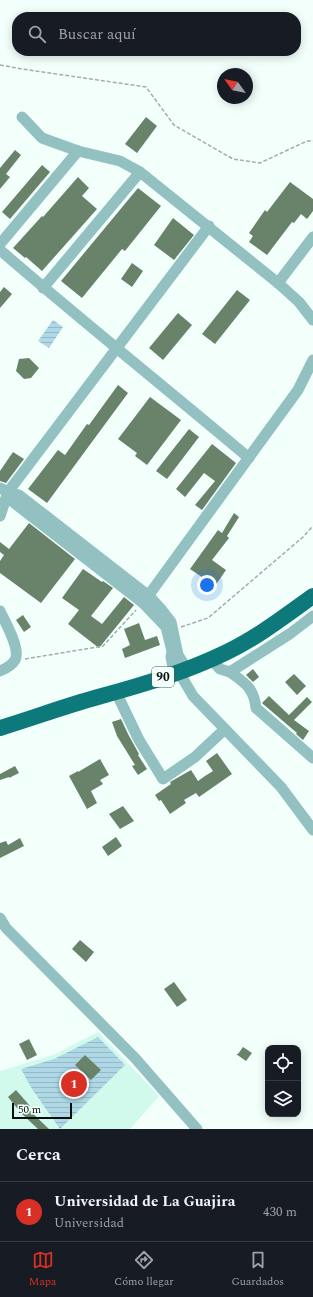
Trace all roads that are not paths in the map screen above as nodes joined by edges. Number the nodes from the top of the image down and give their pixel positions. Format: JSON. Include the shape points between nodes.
{"nodes":[{"id":1,"x":22,"y":117,"type":"dead end"},
{"id":2,"x":78,"y":151,"type":"junction"},
{"id":3,"x":140,"y":172,"type":"junction"},
{"id":4,"x":209,"y":226,"type":"junction"},
{"id":5,"x":313,"y":236,"type":"edge"},
{"id":6,"x":0,"y":244,"type":"edge"},
{"id":7,"x":0,"y":250,"type":"edge"},
{"id":8,"x":278,"y":283,"type":"junction"},
{"id":9,"x":43,"y":288,"type":"junction"},
{"id":10,"x":313,"y":320,"type":"edge"},
{"id":11,"x":116,"y":348,"type":"junction"},
{"id":12,"x":313,"y":360,"type":"edge"},
{"id":13,"x":249,"y":458,"type":"junction"},
{"id":14,"x":4,"y":490,"type":"edge"},
{"id":15,"x":0,"y":516,"type":"edge"},
{"id":16,"x":313,"y":596,"type":"edge"},
{"id":17,"x":146,"y":599,"type":"junction"},
{"id":18,"x":0,"y":611,"type":"edge"},
{"id":19,"x":313,"y":616,"type":"edge"},
{"id":20,"x":174,"y":656,"type":"junction"},
{"id":21,"x":212,"y":659,"type":"junction"},
{"id":22,"x":0,"y":671,"type":"edge"},
{"id":23,"x":180,"y":671,"type":"junction"},
{"id":24,"x":230,"y":672,"type":"junction"},
{"id":25,"x":116,"y":692,"type":"junction"},
{"id":26,"x":0,"y":728,"type":"edge"},
{"id":27,"x":225,"y":729,"type":"junction"},
{"id":28,"x":312,"y":755,"type":"edge"},
{"id":29,"x":313,"y":830,"type":"edge"},
{"id":30,"x":0,"y":918,"type":"edge"},
{"id":31,"x":197,"y":1129,"type":"edge"}],
"edges":[{"from":1,"to":2,"type":"street","via":[[42,138]]},
{"from":2,"to":3,"type":"street","via":[[120,161]]},
{"from":2,"to":6,"type":"street"},
{"from":3,"to":4,"type":"street"},
{"from":3,"to":9,"type":"street"},
{"from":4,"to":8,"type":"street"},
{"from":4,"to":11,"type":"street"},
{"from":5,"to":8,"type":"street"},
{"from":7,"to":9,"type":"street"},
{"from":8,"to":10,"type":"street","via":[[299,302]]},
{"from":9,"to":11,"type":"street"},
{"from":11,"to":13,"type":"street"},
{"from":11,"to":14,"type":"street"},
{"from":12,"to":13,"type":"street","via":[[298,390]]},
{"from":13,"to":17,"type":"street"},
{"from":14,"to":15,"type":"street"},
{"from":14,"to":17,"type":"street","via":[[19,495]]},
{"from":16,"to":21,"type":"highway","number":"90","via":[[271,627]]},
{"from":17,"to":20,"type":"street","via":[[166,627]]},
{"from":17,"to":20,"type":"street","via":[[160,608],[170,622]]},
{"from":18,"to":22,"type":"street","via":[[17,650],[15,660],[8,668]]},
{"from":19,"to":24,"type":"street"},
{"from":20,"to":23,"type":"street"},
{"from":21,"to":23,"type":"highway","number":"90"},
{"from":21,"to":24,"type":"street","via":[[220,669]]},
{"from":23,"to":25,"type":"highway","number":"90"},
{"from":23,"to":27,"type":"street","via":[[193,696]]},
{"from":24,"to":28,"type":"street","via":[[245,683],[255,697],[256,708]]},
{"from":25,"to":26,"type":"highway","number":"90"},
{"from":25,"to":27,"type":"street","via":[[139,740],[163,779],[195,757]]},
{"from":27,"to":29,"type":"street","via":[[281,787]]},
{"from":30,"to":31,"type":"street","via":[[6,928],[135,1058]]}]}
